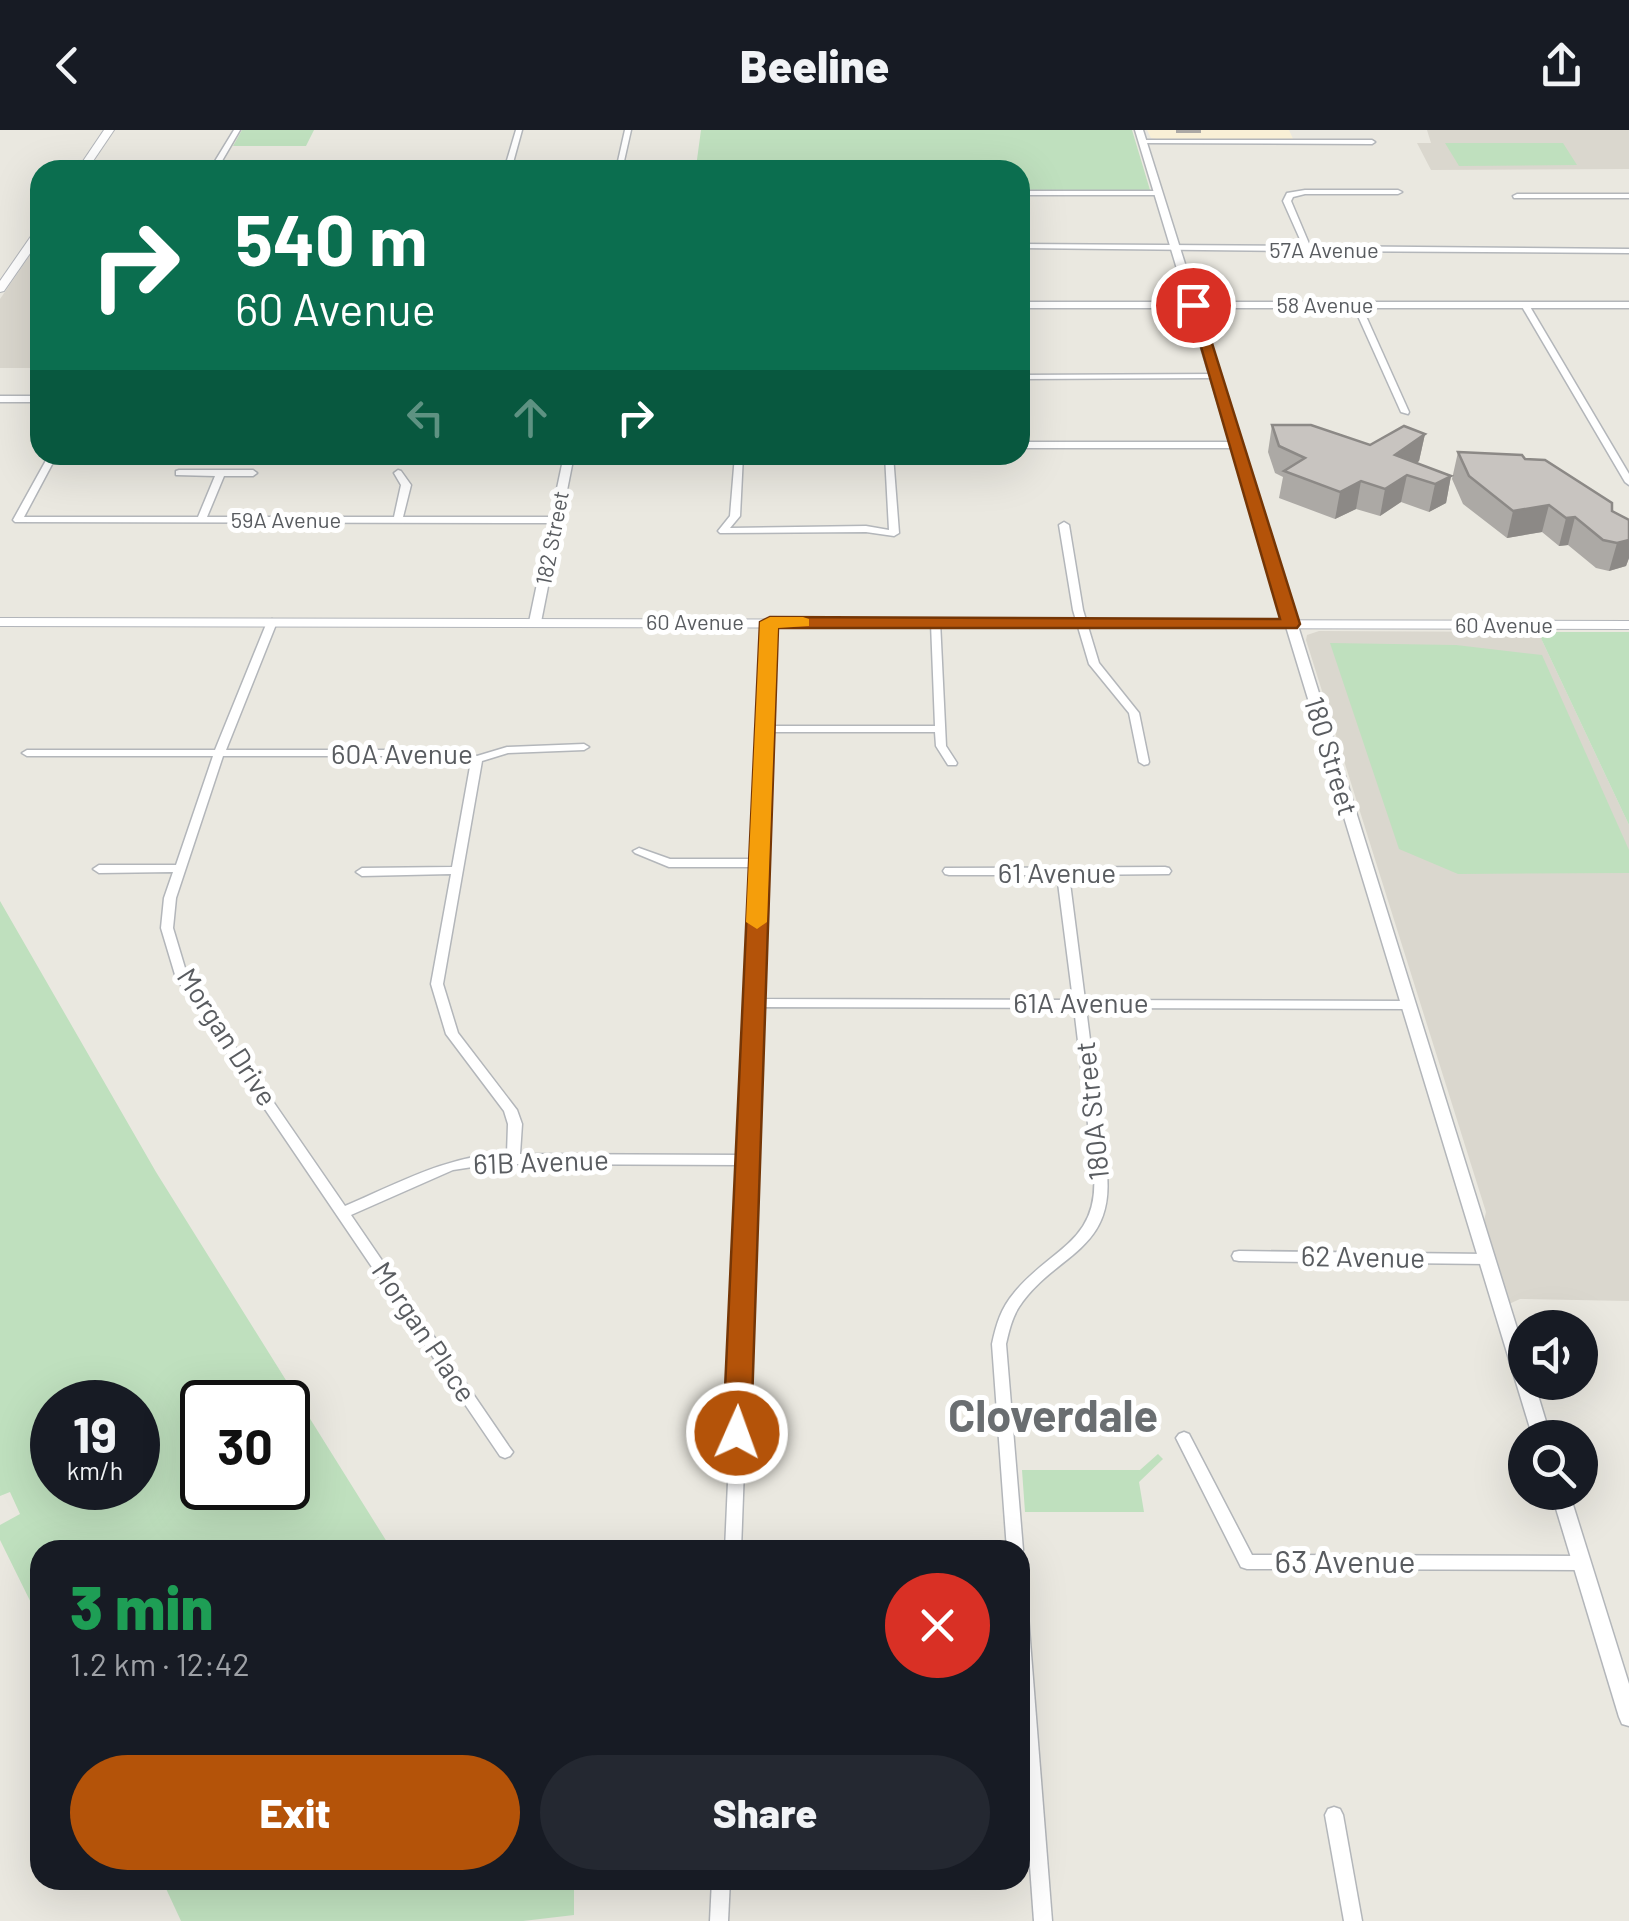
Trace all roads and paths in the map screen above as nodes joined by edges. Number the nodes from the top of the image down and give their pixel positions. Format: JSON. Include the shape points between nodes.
{"nodes":[{"id":1,"x":109,"y":130,"type":"edge"},
{"id":2,"x":237,"y":130,"type":"edge"},
{"id":3,"x":519,"y":130,"type":"edge"},
{"id":4,"x":628,"y":130,"type":"edge"},
{"id":5,"x":1139,"y":130,"type":"edge"},
{"id":6,"x":1143,"y":142,"type":"junction"},
{"id":7,"x":1372,"y":142,"type":"dead end"},
{"id":8,"x":88,"y":160,"type":"edge"},
{"id":9,"x":219,"y":160,"type":"edge"},
{"id":10,"x":511,"y":160,"type":"edge"},
{"id":11,"x":620,"y":160,"type":"edge"},
{"id":12,"x":1030,"y":192,"type":"edge"},
{"id":13,"x":1398,"y":192,"type":"dead end"},
{"id":14,"x":1158,"y":193,"type":"junction"},
{"id":15,"x":1518,"y":196,"type":"dead end"},
{"id":16,"x":1629,"y":196,"type":"edge"},
{"id":17,"x":30,"y":246,"type":"edge"},
{"id":18,"x":1030,"y":246,"type":"edge"},
{"id":19,"x":1176,"y":248,"type":"junction"},
{"id":20,"x":1308,"y":250,"type":"junction"},
{"id":21,"x":1629,"y":251,"type":"edge"},
{"id":22,"x":0,"y":289,"type":"edge"},
{"id":23,"x":1030,"y":305,"type":"edge"},
{"id":24,"x":1193,"y":305,"type":"junction"},
{"id":25,"x":1357,"y":305,"type":"junction"},
{"id":26,"x":1525,"y":305,"type":"junction"},
{"id":27,"x":1629,"y":305,"type":"edge"},
{"id":28,"x":1030,"y":376,"type":"edge"},
{"id":29,"x":1214,"y":376,"type":"junction"},
{"id":30,"x":0,"y":399,"type":"edge"},
{"id":31,"x":30,"y":399,"type":"edge"},
{"id":32,"x":1405,"y":412,"type":"dead end"},
{"id":33,"x":1030,"y":445,"type":"edge"},
{"id":34,"x":1236,"y":445,"type":"junction"},
{"id":35,"x":47,"y":465,"type":"edge"},
{"id":36,"x":567,"y":465,"type":"edge"},
{"id":37,"x":738,"y":465,"type":"edge"},
{"id":38,"x":891,"y":465,"type":"edge"},
{"id":39,"x":179,"y":473,"type":"dead end"},
{"id":40,"x":222,"y":474,"type":"junction"},
{"id":41,"x":254,"y":474,"type":"dead end"},
{"id":42,"x":398,"y":474,"type":"dead end"},
{"id":43,"x":1629,"y":482,"type":"edge"},
{"id":44,"x":201,"y":520,"type":"junction"},
{"id":45,"x":398,"y":520,"type":"junction"},
{"id":46,"x":554,"y":520,"type":"junction"},
{"id":47,"x":1064,"y":526,"type":"dead end"},
{"id":48,"x":0,"y":622,"type":"edge"},
{"id":49,"x":272,"y":622,"type":"junction"},
{"id":50,"x":535,"y":622,"type":"junction"},
{"id":51,"x":770,"y":622,"type":"junction"},
{"id":52,"x":936,"y":622,"type":"junction"},
{"id":53,"x":1084,"y":623,"type":"junction"},
{"id":54,"x":1290,"y":624,"type":"junction"},
{"id":55,"x":1629,"y":625,"type":"edge"},
{"id":56,"x":765,"y":729,"type":"junction"},
{"id":57,"x":940,"y":730,"type":"junction"},
{"id":58,"x":584,"y":746,"type":"dead end"},
{"id":59,"x":27,"y":753,"type":"dead end"},
{"id":60,"x":219,"y":753,"type":"junction"},
{"id":61,"x":477,"y":759,"type":"junction"},
{"id":62,"x":1144,"y":762,"type":"dead end"},
{"id":63,"x":952,"y":764,"type":"dead end"},
{"id":64,"x":640,"y":851,"type":"dead end"},
{"id":65,"x":758,"y":863,"type":"junction"},
{"id":66,"x":178,"y":868,"type":"junction"},
{"id":67,"x":99,"y":869,"type":"dead end"},
{"id":68,"x":456,"y":870,"type":"junction"},
{"id":69,"x":949,"y":871,"type":"dead end"},
{"id":70,"x":362,"y":872,"type":"dead end"},
{"id":71,"x":1165,"y":872,"type":"dead end"},
{"id":72,"x":1063,"y":873,"type":"junction"},
{"id":73,"x":754,"y":1003,"type":"junction"},
{"id":74,"x":1080,"y":1003,"type":"junction"},
{"id":75,"x":1408,"y":1005,"type":"junction"},
{"id":76,"x":513,"y":1159,"type":"junction"},
{"id":77,"x":747,"y":1160,"type":"junction"},
{"id":78,"x":344,"y":1212,"type":"junction"},
{"id":79,"x":1239,"y":1256,"type":"dead end"},
{"id":80,"x":1487,"y":1259,"type":"junction"},
{"id":81,"x":1508,"y":1327,"type":"edge"},
{"id":82,"x":1184,"y":1438,"type":"dead end"},
{"id":83,"x":504,"y":1452,"type":"dead end"},
{"id":84,"x":1566,"y":1510,"type":"edge"},
{"id":85,"x":733,"y":1540,"type":"edge"},
{"id":86,"x":1014,"y":1540,"type":"edge"},
{"id":87,"x":1582,"y":1563,"type":"junction"},
{"id":88,"x":1629,"y":1718,"type":"edge"},
{"id":89,"x":1030,"y":1748,"type":"edge"},
{"id":90,"x":1334,"y":1816,"type":"dead end"},
{"id":91,"x":721,"y":1890,"type":"edge"},
{"id":92,"x":719,"y":1921,"type":"edge"},
{"id":93,"x":1043,"y":1921,"type":"edge"},
{"id":94,"x":1353,"y":1921,"type":"edge"}],
"edges":[{"from":1,"to":8,"type":"main road"},
{"from":2,"to":9,"type":"street"},
{"from":3,"to":10,"type":"street"},
{"from":4,"to":11,"type":"street"},
{"from":5,"to":6,"type":"street","name":"180 Street"},
{"from":6,"to":7,"type":"street"},
{"from":6,"to":14,"type":"street","name":"180 Street"},
{"from":12,"to":14,"type":"street"},
{"from":13,"to":20,"type":"street","via":[[1290,195]]},
{"from":14,"to":19,"type":"street","name":"180 Street"},
{"from":15,"to":16,"type":"street"},
{"from":17,"to":22,"type":"main road"},
{"from":18,"to":19,"type":"street","name":"57A Avenue"},
{"from":19,"to":20,"type":"street","name":"57A Avenue"},
{"from":19,"to":24,"type":"street","name":"180 Street"},
{"from":20,"to":21,"type":"street","name":"57A Avenue"},
{"from":23,"to":24,"type":"street","name":"58 Avenue"},
{"from":24,"to":25,"type":"street","name":"58 Avenue"},
{"from":24,"to":29,"type":"street","name":"180 Street"},
{"from":25,"to":26,"type":"street","name":"58 Avenue"},
{"from":25,"to":32,"type":"street"},
{"from":26,"to":27,"type":"street","name":"58 Avenue"},
{"from":26,"to":43,"type":"street"},
{"from":28,"to":29,"type":"street"},
{"from":29,"to":34,"type":"street","name":"180 Street"},
{"from":30,"to":31,"type":"street"},
{"from":33,"to":34,"type":"street"},
{"from":34,"to":54,"type":"street","name":"180 Street"},
{"from":35,"to":44,"type":"street","name":"59A Avenue","via":[[18,520]]},
{"from":36,"to":46,"type":"street","name":"182 Street"},
{"from":37,"to":38,"type":"street","via":[[735,516],[723,531],[894,533]]},
{"from":39,"to":40,"type":"street"},
{"from":40,"to":41,"type":"street"},
{"from":40,"to":44,"type":"street"},
{"from":42,"to":45,"type":"street","via":[[406,485]]},
{"from":44,"to":45,"type":"street","name":"59A Avenue"},
{"from":45,"to":46,"type":"street","name":"59A Avenue"},
{"from":46,"to":50,"type":"street","name":"182 Street"},
{"from":47,"to":53,"type":"street"},
{"from":48,"to":49,"type":"main road","name":"60 Avenue"},
{"from":49,"to":50,"type":"main road","name":"60 Avenue"},
{"from":49,"to":60,"type":"street","name":"Morgan Drive"},
{"from":50,"to":51,"type":"main road","name":"60 Avenue"},
{"from":51,"to":52,"type":"main road","name":"60 Avenue"},
{"from":51,"to":56,"type":"street"},
{"from":52,"to":53,"type":"main road","name":"60 Avenue"},
{"from":52,"to":57,"type":"street"},
{"from":53,"to":54,"type":"main road","name":"60 Avenue"},
{"from":53,"to":62,"type":"street","via":[[1094,664],[1134,713]]},
{"from":54,"to":55,"type":"main road","name":"60 Avenue"},
{"from":54,"to":75,"type":"street","name":"180 Street"},
{"from":56,"to":57,"type":"street"},
{"from":56,"to":65,"type":"street"},
{"from":57,"to":63,"type":"street"},
{"from":58,"to":61,"type":"street","name":"60A Avenue","via":[[508,750]]},
{"from":59,"to":60,"type":"street","name":"60A Avenue"},
{"from":60,"to":61,"type":"street","name":"60A Avenue","via":[[444,753]]},
{"from":60,"to":66,"type":"street","name":"Morgan Drive"},
{"from":61,"to":68,"type":"street"},
{"from":64,"to":65,"type":"street","via":[[669,863]]},
{"from":65,"to":73,"type":"street"},
{"from":66,"to":67,"type":"street"},
{"from":66,"to":78,"type":"street","name":"Morgan Drive","via":[[167,928],[182,978]]},
{"from":68,"to":70,"type":"street"},
{"from":68,"to":76,"type":"street","via":[[438,964],[440,1002],[460,1048],[510,1110]]},
{"from":69,"to":72,"type":"street","name":"61 Avenue"},
{"from":71,"to":72,"type":"street","name":"61 Avenue"},
{"from":72,"to":74,"type":"street","name":"180A Street"},
{"from":73,"to":74,"type":"street","name":"61A Avenue"},
{"from":73,"to":77,"type":"street"},
{"from":74,"to":75,"type":"street","name":"61A Avenue"},
{"from":74,"to":86,"type":"street","name":"180A Street","via":[[1101,1206],[1085,1234],[1012,1302],[1001,1324]]},
{"from":75,"to":80,"type":"street","name":"180 Street"},
{"from":76,"to":77,"type":"street","name":"61B Avenue"},
{"from":76,"to":78,"type":"street","name":"61B Avenue","via":[[451,1166]]},
{"from":77,"to":85,"type":"street"},
{"from":78,"to":83,"type":"street","name":"Morgan Place"},
{"from":79,"to":80,"type":"street","name":"62 Avenue"},
{"from":80,"to":81,"type":"street","name":"180 Street"},
{"from":82,"to":87,"type":"street","name":"63 Avenue","via":[[1247,1562]]},
{"from":84,"to":87,"type":"street"},
{"from":87,"to":88,"type":"street"},
{"from":89,"to":93,"type":"street"},
{"from":90,"to":94,"type":"street"},
{"from":91,"to":92,"type":"street"}]}
